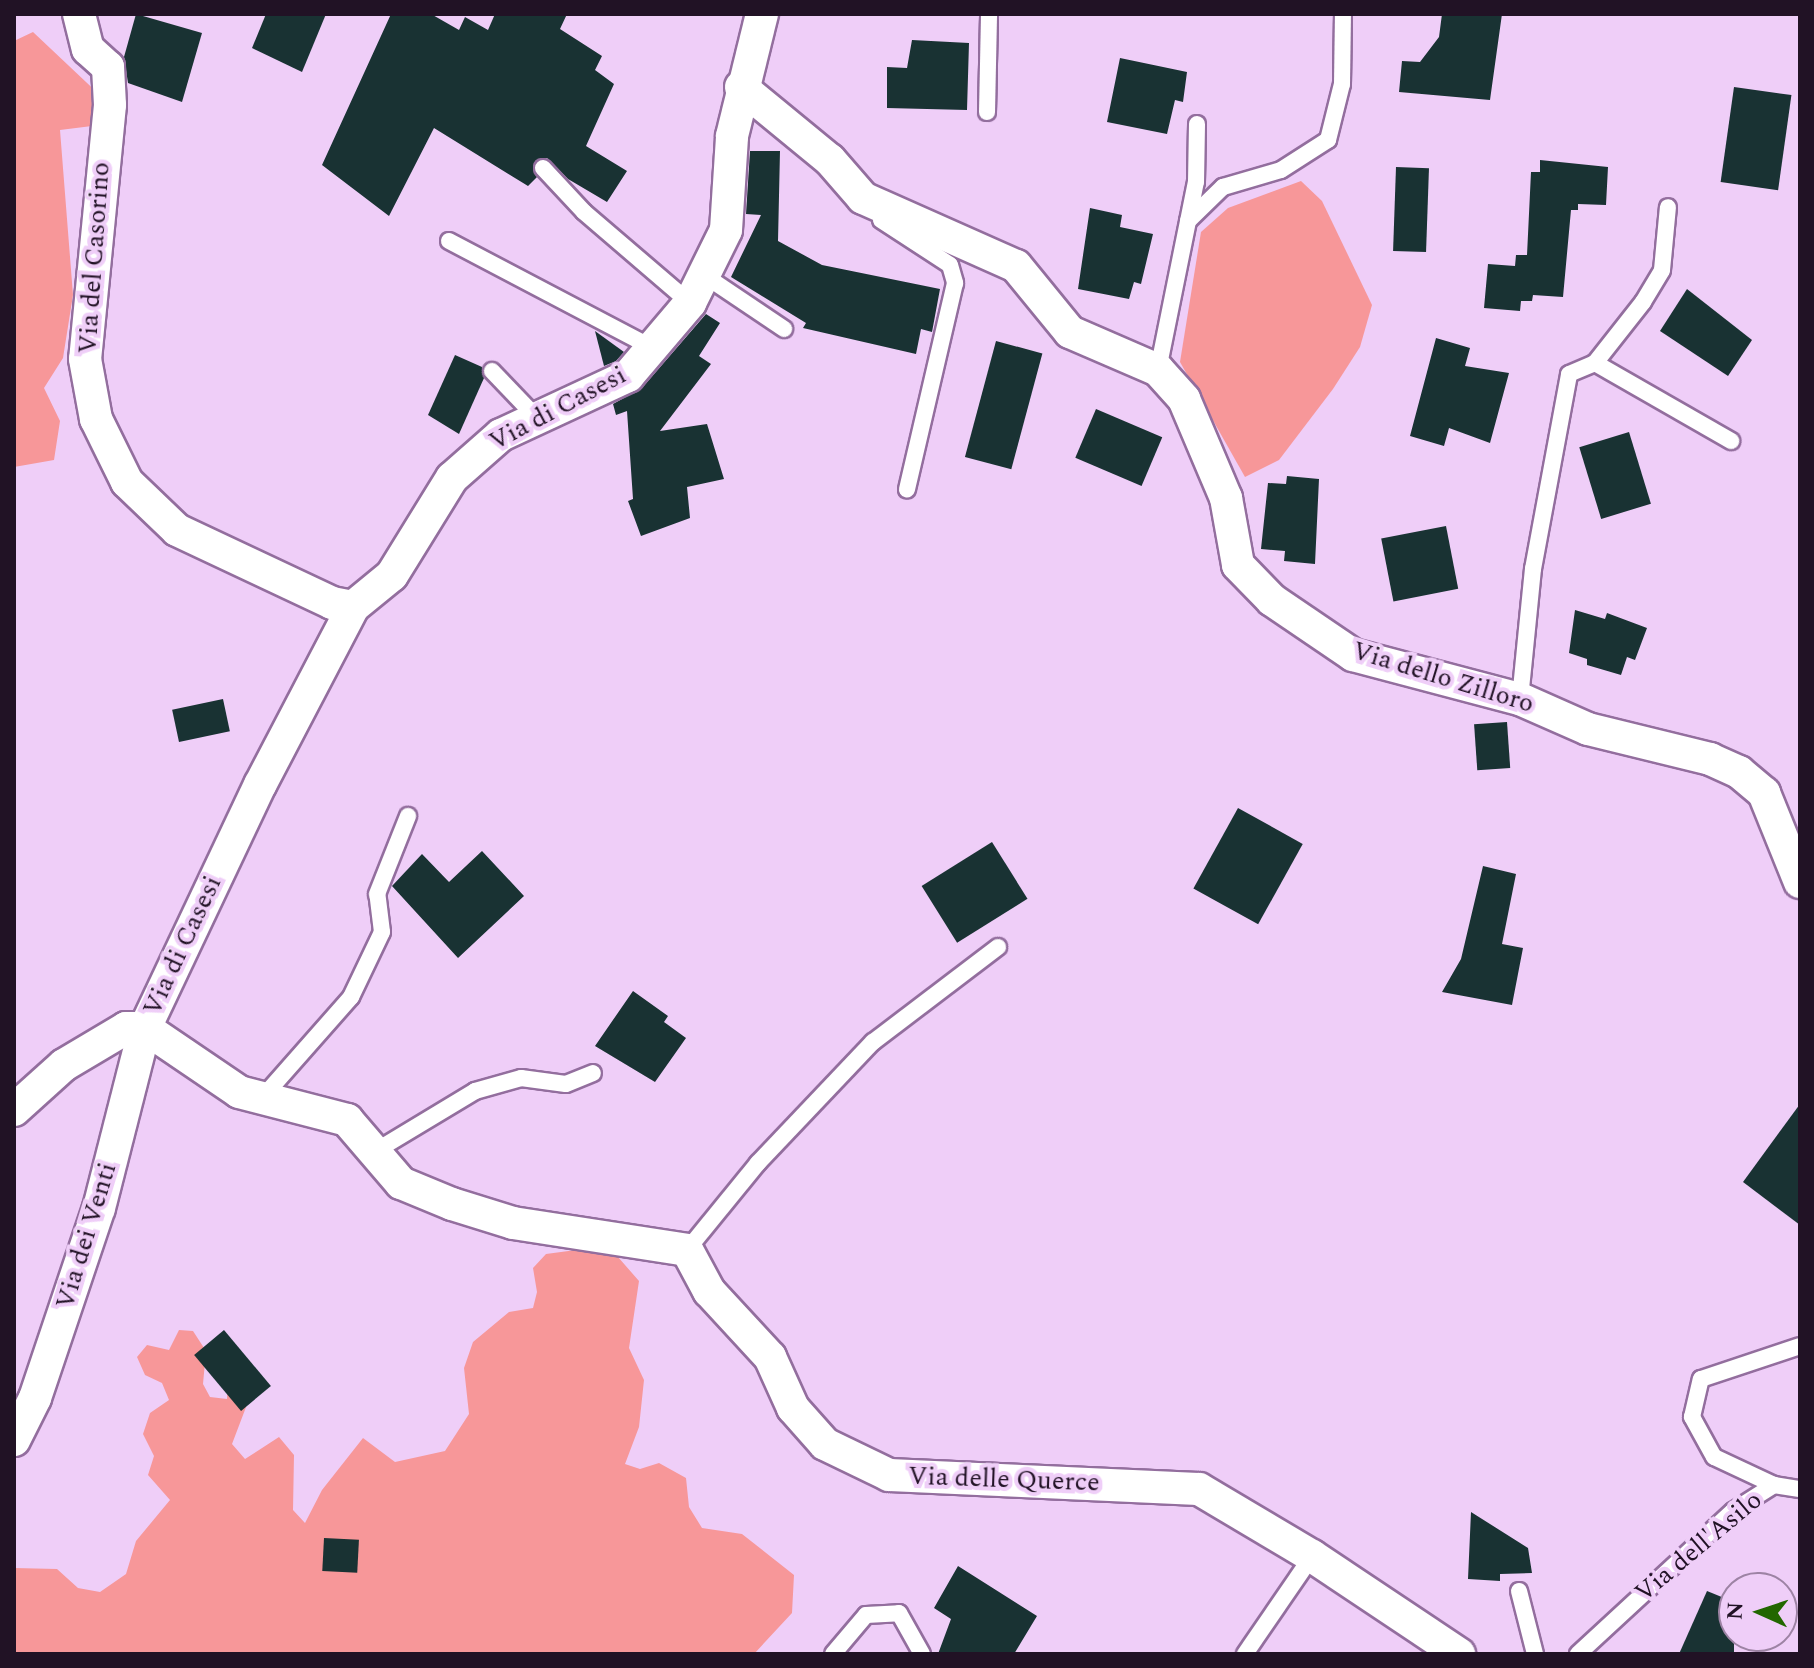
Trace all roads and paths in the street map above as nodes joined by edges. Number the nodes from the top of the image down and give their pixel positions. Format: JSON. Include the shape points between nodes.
{"nodes":[{"id":1,"x":79,"y":14,"type":"edge"},
{"id":2,"x":762,"y":14,"type":"edge"},
{"id":3,"x":989,"y":14,"type":"edge"},
{"id":4,"x":1343,"y":14,"type":"edge"},
{"id":5,"x":741,"y":87,"type":"junction"},
{"id":6,"x":987,"y":112,"type":"dead end"},
{"id":7,"x":1197,"y":124,"type":"dead end"},
{"id":8,"x":543,"y":168,"type":"dead end"},
{"id":9,"x":863,"y":198,"type":"junction"},
{"id":10,"x":1668,"y":207,"type":"dead end"},
{"id":11,"x":1188,"y":221,"type":"junction"},
{"id":12,"x":449,"y":241,"type":"dead end"},
{"id":13,"x":698,"y":290,"type":"junction"},
{"id":14,"x":784,"y":329,"type":"dead end"},
{"id":15,"x":651,"y":347,"type":"junction"},
{"id":16,"x":1595,"y":363,"type":"junction"},
{"id":17,"x":1158,"y":370,"type":"junction"},
{"id":18,"x":492,"y":371,"type":"dead end"},
{"id":19,"x":536,"y":417,"type":"junction"},
{"id":20,"x":1731,"y":441,"type":"dead end"},
{"id":21,"x":907,"y":490,"type":"dead end"},
{"id":22,"x":353,"y":607,"type":"junction"},
{"id":23,"x":1520,"y":699,"type":"junction"},
{"id":24,"x":408,"y":816,"type":"dead end"},
{"id":25,"x":1800,"y":882,"type":"edge"},
{"id":26,"x":998,"y":947,"type":"dead end"},
{"id":27,"x":145,"y":1028,"type":"junction"},
{"id":28,"x":593,"y":1073,"type":"dead end"},
{"id":29,"x":262,"y":1098,"type":"junction"},
{"id":30,"x":14,"y":1110,"type":"edge"},
{"id":31,"x":374,"y":1152,"type":"junction"},
{"id":32,"x":687,"y":1250,"type":"junction"},
{"id":33,"x":1800,"y":1346,"type":"edge"},
{"id":34,"x":14,"y":1440,"type":"edge"},
{"id":35,"x":1774,"y":1485,"type":"junction"},
{"id":36,"x":1800,"y":1489,"type":"edge"},
{"id":37,"x":1312,"y":1556,"type":"junction"},
{"id":38,"x":1519,"y":1591,"type":"dead end"},
{"id":39,"x":833,"y":1654,"type":"edge"},
{"id":40,"x":922,"y":1654,"type":"edge"},
{"id":41,"x":1245,"y":1654,"type":"edge"},
{"id":42,"x":1459,"y":1654,"type":"edge"},
{"id":43,"x":1535,"y":1654,"type":"edge"},
{"id":44,"x":1578,"y":1654,"type":"edge"}],
"edges":[{"from":1,"to":22,"type":"street","name":"Via del Casorino","via":[[88,49],[108,67],[110,105],[85,359],[96,419],[127,482],[177,530],[332,603]]},
{"from":2,"to":5,"type":"street","name":"Via di Casesi"},
{"from":3,"to":6,"type":"lane"},
{"from":4,"to":11,"type":"lane","via":[[1342,84],[1328,140],[1281,170],[1223,187]]},
{"from":5,"to":9,"type":"street","name":"Via dello Zilloro","via":[[830,160]]},
{"from":5,"to":13,"type":"street","name":"Via di Casesi","via":[[726,230]]},
{"from":7,"to":11,"type":"lane"},
{"from":8,"to":13,"type":"lane","via":[[584,212]]},
{"from":9,"to":17,"type":"street","name":"Via dello Zilloro","via":[[963,238],[1016,266],[1070,332]]},
{"from":9,"to":21,"type":"lane","via":[[874,215],[950,265],[955,283]]},
{"from":10,"to":16,"type":"lane","via":[[1662,270]]},
{"from":11,"to":17,"type":"lane"},
{"from":12,"to":15,"type":"lane"},
{"from":13,"to":14,"type":"lane"},
{"from":13,"to":15,"type":"street","name":"Via di Casesi"},
{"from":15,"to":19,"type":"street","name":"Via di Casesi","via":[[628,376]]},
{"from":16,"to":20,"type":"lane"},
{"from":16,"to":23,"type":"lane","via":[[1569,374],[1558,413],[1533,569]]},
{"from":17,"to":23,"type":"street","name":"Via dello Zilloro","via":[[1184,399],[1226,498],[1238,565],[1272,600],[1353,655]]},
{"from":18,"to":19,"type":"lane"},
{"from":19,"to":22,"type":"street","name":"Via di Casesi","via":[[469,459],[392,575]]},
{"from":22,"to":27,"type":"street","name":"Via di Casesi","via":[[260,785]]},
{"from":23,"to":25,"type":"street","name":"Via dello Zilloro","via":[[1588,729],[1710,759],[1739,772],[1764,793]]},
{"from":24,"to":29,"type":"lane","via":[[377,894],[382,932],[351,997]]},
{"from":26,"to":32,"type":"lane","via":[[873,1042],[758,1163]]},
{"from":27,"to":29,"type":"street","via":[[239,1092]]},
{"from":27,"to":30,"type":"street","via":[[126,1028],[64,1065]]},
{"from":27,"to":34,"type":"street","name":"Via dei Venti","via":[[99,1208],[35,1398]]},
{"from":28,"to":31,"type":"lane","via":[[566,1084],[521,1078],[475,1091]]},
{"from":29,"to":31,"type":"street","via":[[347,1120]]},
{"from":31,"to":32,"type":"street","via":[[401,1183],[452,1204],[513,1223]]},
{"from":32,"to":37,"type":"street","name":"Via delle Querce","via":[[709,1291],[770,1357],[793,1408],[825,1444],[889,1475],[1199,1489]]},
{"from":33,"to":35,"type":"lane","name":"Via dell'Asilo","via":[[1701,1379],[1692,1417],[1714,1457]]},
{"from":35,"to":36,"type":"lane"},
{"from":35,"to":44,"type":"lane","name":"Via dell'Asilo","via":[[1733,1511]]},
{"from":37,"to":41,"type":"lane"},
{"from":37,"to":42,"type":"street","name":"Via delle Querce"},
{"from":38,"to":43,"type":"lane"},
{"from":39,"to":40,"type":"lane","via":[[866,1615],[899,1613]]}]}
